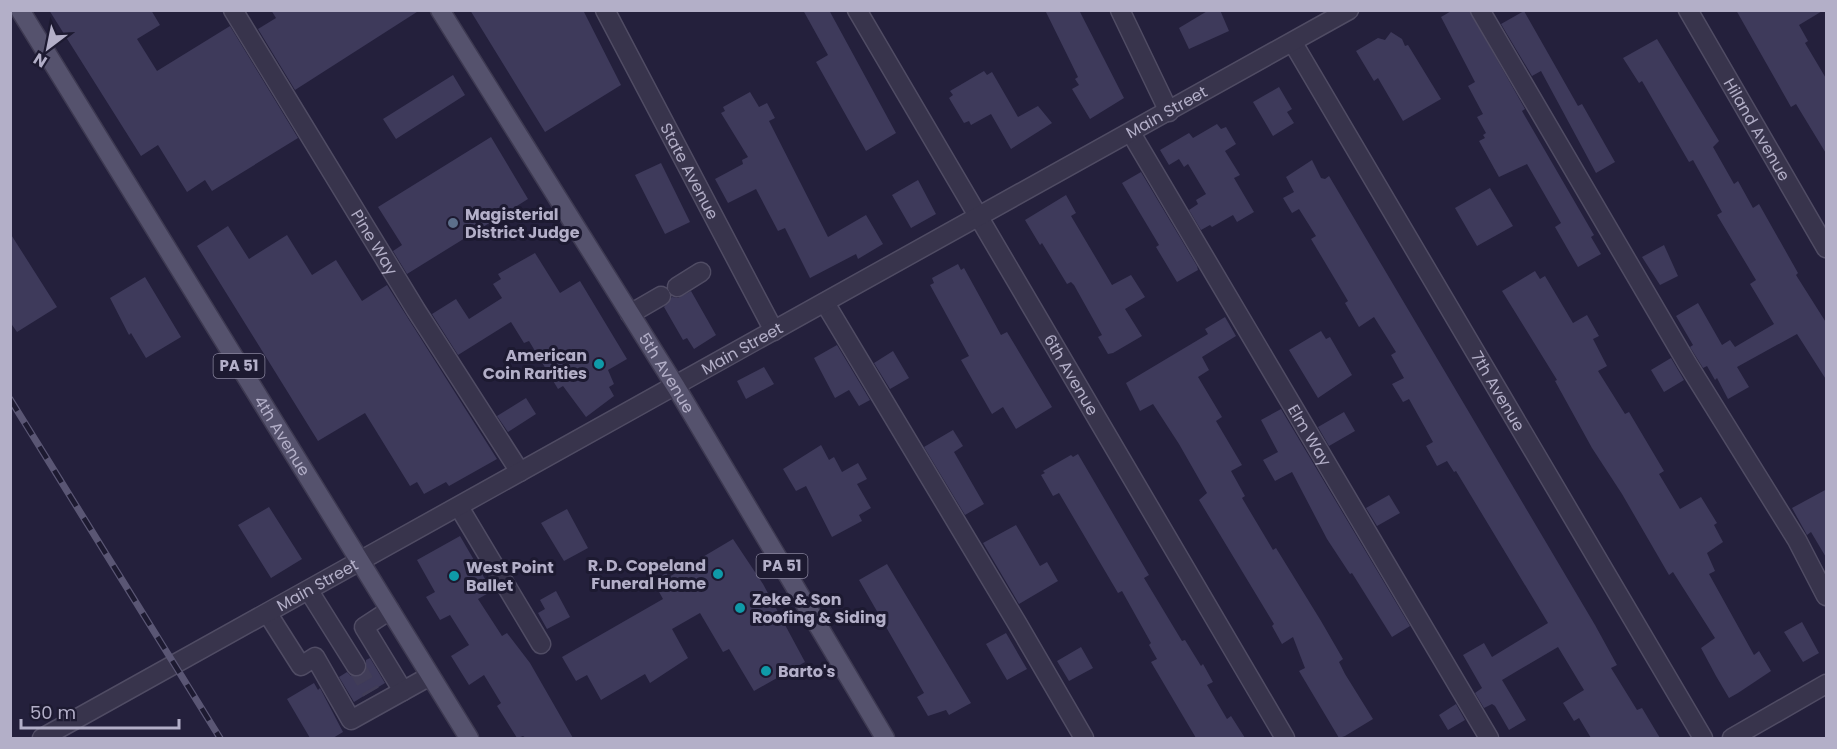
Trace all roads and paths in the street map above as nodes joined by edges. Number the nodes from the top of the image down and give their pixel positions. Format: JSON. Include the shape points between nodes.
{"nodes":[{"id":1,"x":20,"y":10,"type":"edge"},
{"id":2,"x":233,"y":10,"type":"edge"},
{"id":3,"x":440,"y":10,"type":"edge"},
{"id":4,"x":605,"y":10,"type":"edge"},
{"id":5,"x":857,"y":10,"type":"edge"},
{"id":6,"x":1119,"y":10,"type":"edge"},
{"id":7,"x":1349,"y":10,"type":"edge"},
{"id":8,"x":1480,"y":10,"type":"edge"},
{"id":9,"x":1688,"y":10,"type":"edge"},
{"id":10,"x":1293,"y":43,"type":"junction"},
{"id":11,"x":1169,"y":112,"type":"junction"},
{"id":12,"x":1131,"y":133,"type":"junction"},
{"id":13,"x":978,"y":218,"type":"junction"},
{"id":14,"x":1827,"y":248,"type":"edge"},
{"id":15,"x":700,"y":272,"type":"dead end"},
{"id":16,"x":825,"y":303,"type":"junction"},
{"id":17,"x":630,"y":314,"type":"junction"},
{"id":18,"x":774,"y":330,"type":"junction"},
{"id":19,"x":676,"y":387,"type":"junction"},
{"id":20,"x":520,"y":472,"type":"junction"},
{"id":21,"x":459,"y":507,"type":"junction"},
{"id":22,"x":361,"y":562,"type":"junction"},
{"id":23,"x":309,"y":591,"type":"junction"},
{"id":24,"x":1827,"y":596,"type":"edge"},
{"id":25,"x":390,"y":610,"type":"junction"},
{"id":26,"x":268,"y":614,"type":"junction"},
{"id":27,"x":364,"y":627,"type":"junction"},
{"id":28,"x":341,"y":641,"type":"junction"},
{"id":29,"x":541,"y":644,"type":"dead end"},
{"id":30,"x":315,"y":657,"type":"junction"},
{"id":31,"x":356,"y":666,"type":"tunnel mouth"},
{"id":32,"x":430,"y":676,"type":"junction"},
{"id":33,"x":1827,"y":684,"type":"edge"},
{"id":34,"x":403,"y":691,"type":"junction"},
{"id":35,"x":42,"y":738,"type":"edge"},
{"id":36,"x":469,"y":738,"type":"edge"},
{"id":37,"x":885,"y":738,"type":"edge"},
{"id":38,"x":1084,"y":738,"type":"edge"},
{"id":39,"x":1285,"y":738,"type":"edge"},
{"id":40,"x":1489,"y":738,"type":"edge"},
{"id":41,"x":1703,"y":738,"type":"edge"},
{"id":42,"x":1732,"y":738,"type":"edge"}],
"edges":[{"from":1,"to":22,"type":"main road","name":"4th Avenue","number":"PA 51"},
{"from":2,"to":20,"type":"street","name":"Pine Way"},
{"from":3,"to":17,"type":"main road","name":"5th Avenue","number":"PA 51"},
{"from":4,"to":18,"type":"street","name":"State Avenue"},
{"from":5,"to":13,"type":"street","name":"6th Avenue"},
{"from":6,"to":11,"type":"street"},
{"from":7,"to":10,"type":"street","name":"Main Street"},
{"from":8,"to":24,"type":"street"},
{"from":9,"to":14,"type":"street","name":"Hiland Avenue"},
{"from":10,"to":11,"type":"street","name":"Main Street"},
{"from":10,"to":41,"type":"street","name":"7th Avenue"},
{"from":11,"to":12,"type":"street","name":"Main Street"},
{"from":12,"to":13,"type":"street","name":"Main Street"},
{"from":12,"to":40,"type":"street","name":"Elm Way"},
{"from":13,"to":16,"type":"street","name":"Main Street"},
{"from":13,"to":39,"type":"street","name":"6th Avenue"},
{"from":15,"to":17,"type":"street"},
{"from":16,"to":18,"type":"street","name":"Main Street"},
{"from":16,"to":38,"type":"street"},
{"from":17,"to":19,"type":"main road","name":"5th Avenue","number":"PA 51"},
{"from":18,"to":19,"type":"street","name":"Main Street"},
{"from":19,"to":20,"type":"street","name":"Main Street"},
{"from":19,"to":37,"type":"main road","name":"5th Avenue","number":"PA 51"},
{"from":20,"to":21,"type":"street","name":"Main Street"},
{"from":21,"to":22,"type":"street","name":"Main Street"},
{"from":21,"to":29,"type":"street"},
{"from":22,"to":23,"type":"street","name":"Main Street"},
{"from":22,"to":25,"type":"main road","name":"4th Avenue","number":"PA 51"},
{"from":23,"to":26,"type":"street","name":"Main Street"},
{"from":23,"to":28,"type":"street"},
{"from":25,"to":27,"type":"street"},
{"from":25,"to":32,"type":"main road","name":"4th Avenue","number":"PA 51"},
{"from":26,"to":30,"type":"street","via":[[301,666]]},
{"from":26,"to":35,"type":"street","name":"Main Street"},
{"from":27,"to":28,"type":"street"},
{"from":27,"to":34,"type":"street"},
{"from":28,"to":30,"type":"street"},
{"from":28,"to":31,"type":"street"},
{"from":30,"to":34,"type":"street","via":[[351,720],[374,698]]},
{"from":32,"to":34,"type":"street"},
{"from":32,"to":36,"type":"main road","name":"4th Avenue","number":"PA 51"},
{"from":33,"to":42,"type":"street"}]}
